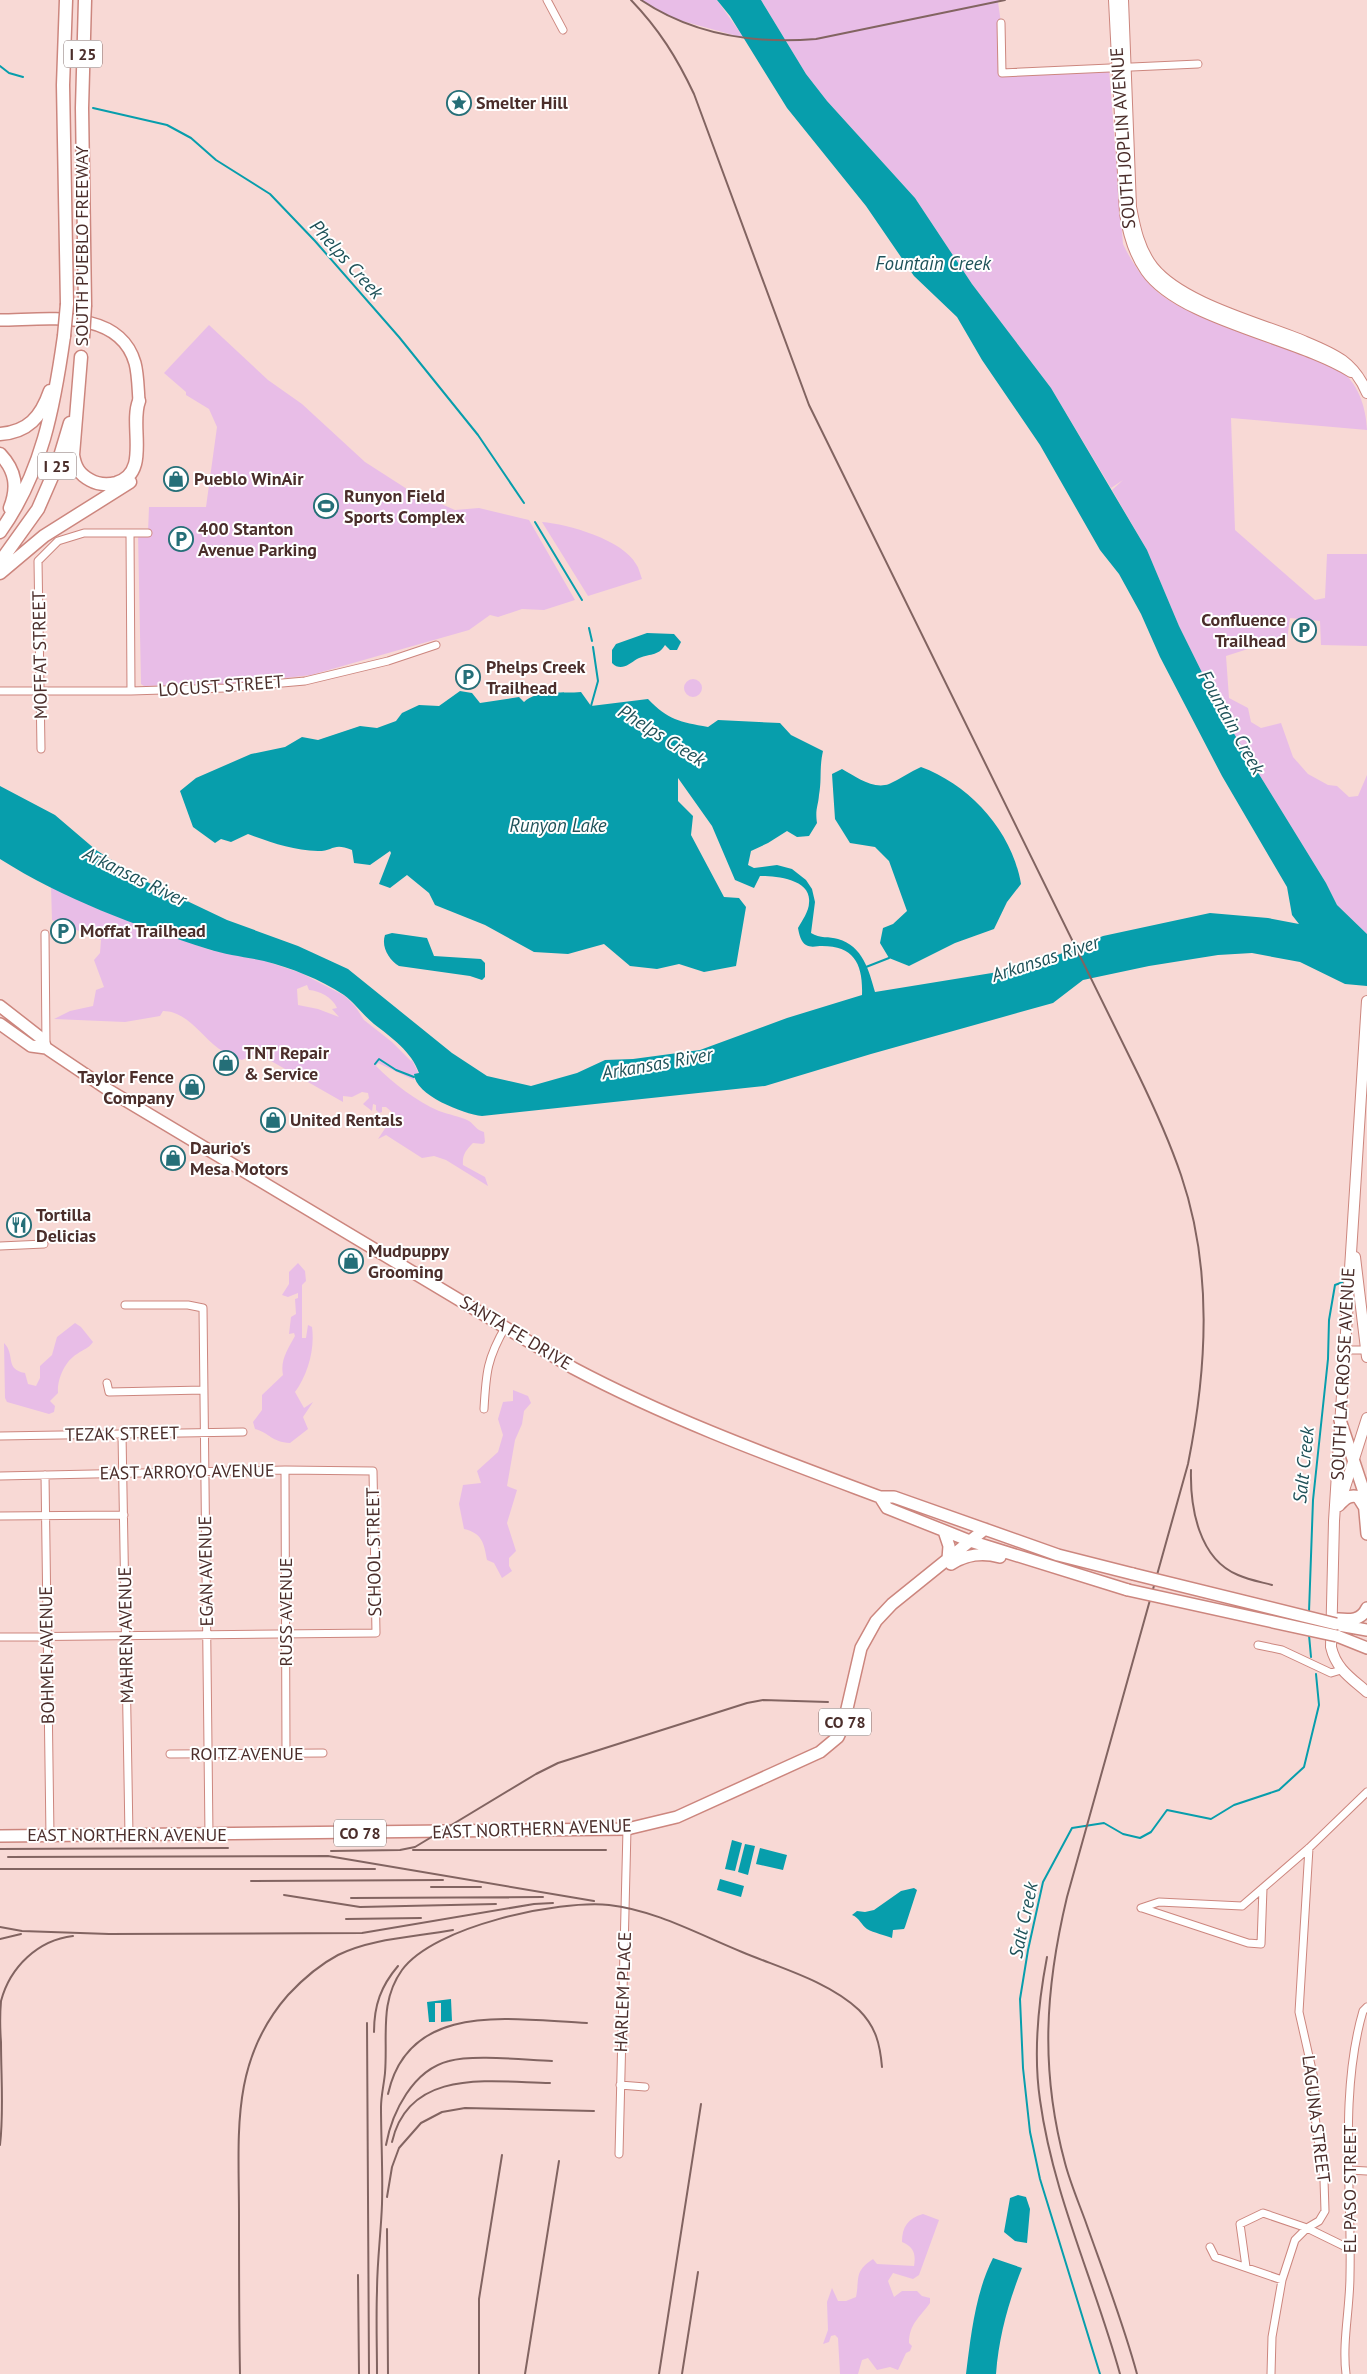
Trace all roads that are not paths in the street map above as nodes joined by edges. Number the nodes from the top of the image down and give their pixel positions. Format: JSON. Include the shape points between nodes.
{"nodes":[{"id":1,"x":66,"y":0,"type":"edge"},
{"id":2,"x":85,"y":0,"type":"edge"},
{"id":3,"x":547,"y":0,"type":"edge"},
{"id":4,"x":1114,"y":0,"type":"edge"},
{"id":5,"x":1123,"y":0,"type":"edge"},
{"id":6,"x":1001,"y":23,"type":"dead end"},
{"id":7,"x":562,"y":30,"type":"dead end"},
{"id":8,"x":1198,"y":64,"type":"dead end"},
{"id":9,"x":1121,"y":68,"type":"junction"},
{"id":10,"x":0,"y":320,"type":"edge"},
{"id":11,"x":81,"y":357,"type":"junction"},
{"id":12,"x":60,"y":360,"type":"junction"},
{"id":13,"x":1367,"y":392,"type":"edge"},
{"id":14,"x":139,"y":401,"type":"junction"},
{"id":15,"x":0,"y":434,"type":"edge"},
{"id":16,"x":0,"y":454,"type":"edge"},
{"id":17,"x":0,"y":526,"type":"edge"},
{"id":18,"x":0,"y":532,"type":"edge"},
{"id":19,"x":130,"y":533,"type":"junction"},
{"id":20,"x":148,"y":533,"type":"dead end"},
{"id":21,"x":0,"y":562,"type":"edge"},
{"id":22,"x":0,"y":573,"type":"edge"},
{"id":23,"x":436,"y":645,"type":"dead end"},
{"id":24,"x":0,"y":691,"type":"edge"},
{"id":25,"x":40,"y":691,"type":"junction"},
{"id":26,"x":131,"y":691,"type":"junction"},
{"id":27,"x":42,"y":749,"type":"dead end"},
{"id":28,"x":45,"y":934,"type":"dead end"},
{"id":29,"x":1367,"y":1001,"type":"edge"},
{"id":30,"x":0,"y":1006,"type":"edge"},
{"id":31,"x":0,"y":1014,"type":"edge"},
{"id":32,"x":0,"y":1024,"type":"edge"},
{"id":33,"x":29,"y":1029,"type":"junction"},
{"id":34,"x":46,"y":1048,"type":"junction"},
{"id":35,"x":1351,"y":1226,"type":"junction"},
{"id":36,"x":44,"y":1244,"type":"dead end"},
{"id":37,"x":0,"y":1246,"type":"edge"},
{"id":38,"x":124,"y":1305,"type":"dead end"},
{"id":39,"x":506,"y":1326,"type":"junction"},
{"id":40,"x":1344,"y":1350,"type":"junction"},
{"id":41,"x":1366,"y":1354,"type":"edge"},
{"id":42,"x":107,"y":1384,"type":"dead end"},
{"id":43,"x":204,"y":1390,"type":"junction"},
{"id":44,"x":484,"y":1409,"type":"dead end"},
{"id":45,"x":1367,"y":1418,"type":"edge"},
{"id":46,"x":1340,"y":1420,"type":"junction"},
{"id":47,"x":243,"y":1432,"type":"dead end"},
{"id":48,"x":204,"y":1433,"type":"junction"},
{"id":49,"x":122,"y":1434,"type":"junction"},
{"id":50,"x":0,"y":1436,"type":"edge"},
{"id":51,"x":1354,"y":1460,"type":"junction"},
{"id":52,"x":285,"y":1470,"type":"junction"},
{"id":53,"x":373,"y":1471,"type":"joint"},
{"id":54,"x":205,"y":1472,"type":"junction"},
{"id":55,"x":123,"y":1474,"type":"junction"},
{"id":56,"x":45,"y":1475,"type":"junction"},
{"id":57,"x":0,"y":1476,"type":"edge"},
{"id":58,"x":880,"y":1498,"type":"junction"},
{"id":59,"x":1339,"y":1505,"type":"junction"},
{"id":60,"x":1366,"y":1511,"type":"junction"},
{"id":61,"x":45,"y":1515,"type":"junction"},
{"id":62,"x":124,"y":1515,"type":"junction"},
{"id":63,"x":0,"y":1516,"type":"edge"},
{"id":64,"x":1334,"y":1521,"type":"junction"},
{"id":65,"x":985,"y":1530,"type":"junction"},
{"id":66,"x":944,"y":1531,"type":"junction"},
{"id":67,"x":1367,"y":1534,"type":"edge"},
{"id":68,"x":970,"y":1542,"type":"junction"},
{"id":69,"x":948,"y":1559,"type":"junction"},
{"id":70,"x":1058,"y":1570,"type":"junction"},
{"id":71,"x":918,"y":1584,"type":"junction"},
{"id":72,"x":1367,"y":1608,"type":"edge"},
{"id":73,"x":1335,"y":1618,"type":"junction"},
{"id":74,"x":1367,"y":1630,"type":"edge"},
{"id":75,"x":286,"y":1634,"type":"junction"},
{"id":76,"x":126,"y":1635,"type":"junction"},
{"id":77,"x":206,"y":1635,"type":"junction"},
{"id":78,"x":46,"y":1636,"type":"junction"},
{"id":79,"x":1337,"y":1636,"type":"junction"},
{"id":80,"x":0,"y":1637,"type":"edge"},
{"id":81,"x":1367,"y":1642,"type":"edge"},
{"id":82,"x":1258,"y":1645,"type":"dead end"},
{"id":83,"x":1367,"y":1648,"type":"edge"},
{"id":84,"x":1341,"y":1670,"type":"junction"},
{"id":85,"x":1367,"y":1692,"type":"edge"},
{"id":86,"x":170,"y":1754,"type":"dead end"},
{"id":87,"x":208,"y":1754,"type":"junction"},
{"id":88,"x":286,"y":1754,"type":"junction"},
{"id":89,"x":323,"y":1754,"type":"dead end"},
{"id":90,"x":1367,"y":1792,"type":"edge"},
{"id":91,"x":627,"y":1829,"type":"junction"},
{"id":92,"x":130,"y":1835,"type":"junction"},
{"id":93,"x":208,"y":1835,"type":"junction"},
{"id":94,"x":0,"y":1836,"type":"edge"},
{"id":95,"x":50,"y":1836,"type":"junction"},
{"id":96,"x":1309,"y":1848,"type":"junction"},
{"id":97,"x":1263,"y":1888,"type":"junction"},
{"id":98,"x":1367,"y":2007,"type":"edge"},
{"id":99,"x":620,"y":2086,"type":"junction"},
{"id":100,"x":645,"y":2087,"type":"dead end"},
{"id":101,"x":619,"y":2154,"type":"dead end"},
{"id":102,"x":1349,"y":2170,"type":"junction"},
{"id":103,"x":1367,"y":2171,"type":"edge"},
{"id":104,"x":1306,"y":2228,"type":"junction"},
{"id":105,"x":1210,"y":2247,"type":"dead end"},
{"id":106,"x":1350,"y":2248,"type":"junction"},
{"id":107,"x":1246,"y":2267,"type":"junction"},
{"id":108,"x":1282,"y":2280,"type":"junction"},
{"id":109,"x":1271,"y":2374,"type":"edge"},
{"id":110,"x":1346,"y":2374,"type":"edge"}],
"edges":[{"from":1,"to":12,"type":"highway","name":"SOUTH PUEBLO FREEWAY","number":"I 25","bridge":true,"via":[[63,85],[67,304]]},
{"from":2,"to":11,"type":"highway","name":"SOUTH PUEBLO FREEWAY","number":"I 25","bridge":true,"via":[[82,108],[85,305]]},
{"from":3,"to":7,"type":"street"},
{"from":4,"to":9,"type":"main road","name":"SOUTH JOPLIN AVENUE"},
{"from":5,"to":9,"type":"main road","name":"SOUTH JOPLIN AVENUE"},
{"from":6,"to":9,"type":"street","via":[[1002,72]]},
{"from":8,"to":9,"type":"street"},
{"from":9,"to":13,"type":"main road","name":"SOUTH JOPLIN AVENUE","via":[[1125,213],[1130,239],[1146,272],[1175,296],[1197,308],[1312,352],[1360,379]]},
{"from":10,"to":14,"type":"main road","via":[[72,320],[107,328],[124,342],[134,358]]},
{"from":11,"to":14,"type":"highway","via":[[73,455],[82,474],[96,483],[112,484],[125,479],[133,471],[137,456],[136,410]]},
{"from":11,"to":21,"type":"highway","name":"SOUTH PUEBLO FREEWAY","number":"I 25","via":[[68,429],[53,477],[38,509]]},
{"from":12,"to":15,"type":"highway","via":[[45,405],[37,417],[21,430]]},
{"from":12,"to":18,"type":"highway","name":"SOUTH PUEBLO FREEWAY","number":"I 25","via":[[52,414],[40,456],[28,487]]},
{"from":14,"to":22,"type":"highway","via":[[143,450],[139,470],[132,480],[44,536]]},
{"from":16,"to":17,"type":"highway","via":[[13,473],[16,486]]},
{"from":19,"to":20,"type":"street"},
{"from":19,"to":25,"type":"street","name":"MOFFAT STREET","via":[[84,533],[58,541],[38,561]]},
{"from":19,"to":26,"type":"street"},
{"from":23,"to":26,"type":"street","name":"LOCUST STREET","via":[[388,661],[305,681]]},
{"from":24,"to":25,"type":"street","name":"LOCUST STREET"},
{"from":25,"to":26,"type":"street","name":"LOCUST STREET"},
{"from":25,"to":27,"type":"street","name":"MOFFAT STREET"},
{"from":28,"to":34,"type":"street"},
{"from":29,"to":35,"type":"main road","name":"SOUTH LA CROSSE AVENUE"},
{"from":30,"to":33,"type":"main road","name":"SANTA FE DRIVE"},
{"from":31,"to":33,"type":"main road"},
{"from":32,"to":34,"type":"main road","name":"SANTA FE DRIVE","via":[[31,1046]]},
{"from":33,"to":34,"type":"main road","name":"SANTA FE DRIVE","via":[[41,1038]]},
{"from":34,"to":39,"type":"main road","name":"SANTA FE DRIVE","via":[[110,1091]]},
{"from":35,"to":40,"type":"main road","name":"SOUTH LA CROSSE AVENUE"},
{"from":35,"to":41,"type":"main road","name":"SOUTH LA CROSSE AVENUE"},
{"from":36,"to":37,"type":"street"},
{"from":38,"to":43,"type":"street","name":"EGAN AVENUE","via":[[203,1308]]},
{"from":39,"to":44,"type":"street","via":[[492,1350],[486,1370]]},
{"from":39,"to":58,"type":"main road","name":"SANTA FE DRIVE","via":[[573,1368],[660,1412]]},
{"from":40,"to":41,"type":"street"},
{"from":40,"to":46,"type":"main road","name":"SOUTH LA CROSSE AVENUE"},
{"from":42,"to":43,"type":"street","via":[[109,1392]]},
{"from":43,"to":48,"type":"street","name":"EGAN AVENUE"},
{"from":45,"to":51,"type":"main road","name":"SOUTH LA CROSSE AVENUE"},
{"from":46,"to":51,"type":"main road"},
{"from":46,"to":64,"type":"main road","name":"SOUTH LA CROSSE AVENUE"},
{"from":47,"to":48,"type":"street","name":"TEZAK STREET"},
{"from":48,"to":49,"type":"street","name":"TEZAK STREET"},
{"from":48,"to":54,"type":"street","name":"EGAN AVENUE"},
{"from":49,"to":50,"type":"street","name":"TEZAK STREET"},
{"from":49,"to":55,"type":"street","name":"MAHREN AVENUE"},
{"from":51,"to":59,"type":"main road","name":"SOUTH LA CROSSE AVENUE"},
{"from":51,"to":60,"type":"main road"},
{"from":52,"to":53,"type":"street","name":"EAST ARROYO AVENUE"},
{"from":52,"to":54,"type":"street","name":"EAST ARROYO AVENUE"},
{"from":52,"to":75,"type":"street","name":"RUSS AVENUE"},
{"from":53,"to":75,"type":"street","name":"SCHOOL STREET","via":[[376,1633]]},
{"from":54,"to":55,"type":"street","name":"EAST ARROYO AVENUE"},
{"from":54,"to":77,"type":"street","name":"EGAN AVENUE"},
{"from":55,"to":56,"type":"street","name":"EAST ARROYO AVENUE"},
{"from":55,"to":62,"type":"street","name":"MAHREN AVENUE"},
{"from":56,"to":57,"type":"street","name":"EAST ARROYO AVENUE"},
{"from":56,"to":61,"type":"street","name":"BOHMEN AVENUE"},
{"from":58,"to":65,"type":"main road","via":[[894,1497]]},
{"from":58,"to":66,"type":"main road","via":[[887,1508]]},
{"from":59,"to":60,"type":"main road","via":[[1354,1496],[1363,1502]]},
{"from":59,"to":64,"type":"main road","name":"SOUTH LA CROSSE AVENUE"},
{"from":60,"to":67,"type":"main road"},
{"from":61,"to":62,"type":"street"},
{"from":61,"to":63,"type":"street"},
{"from":61,"to":78,"type":"street","name":"BOHMEN AVENUE"},
{"from":62,"to":76,"type":"street","name":"MAHREN AVENUE"},
{"from":64,"to":73,"type":"main road","name":"SOUTH LA CROSSE AVENUE"},
{"from":65,"to":68,"type":"main road","name":"EAST NORTHERN AVENUE","number":"CO 78"},
{"from":65,"to":73,"type":"main road","bridge":true,"via":[[1058,1555],[1133,1574],[1290,1613]]},
{"from":66,"to":68,"type":"main road"},
{"from":66,"to":69,"type":"main road","via":[[949,1546]]},
{"from":68,"to":69,"type":"main road","name":"EAST NORTHERN AVENUE","number":"CO 78"},
{"from":68,"to":70,"type":"main road"},
{"from":69,"to":71,"type":"main road","name":"EAST NORTHERN AVENUE","number":"CO 78"},
{"from":70,"to":71,"type":"main road","via":[[1052,1573],[996,1556],[976,1554],[961,1557]]},
{"from":70,"to":79,"type":"main road","bridge":true,"via":[[1128,1590]]},
{"from":71,"to":91,"type":"main road","name":"EAST NORTHERN AVENUE","number":"CO 78","via":[[892,1604],[866,1638],[845,1721],[831,1744],[820,1752],[677,1817]]},
{"from":72,"to":73,"type":"main road","via":[[1355,1620]]},
{"from":73,"to":74,"type":"main road"},
{"from":73,"to":84,"type":"main road","name":"SOUTH LA CROSSE AVENUE","via":[[1330,1648]]},
{"from":75,"to":77,"type":"street"},
{"from":75,"to":88,"type":"street","name":"RUSS AVENUE"},
{"from":76,"to":77,"type":"street"},
{"from":76,"to":78,"type":"street"},
{"from":76,"to":92,"type":"street","name":"MAHREN AVENUE"},
{"from":77,"to":87,"type":"street","name":"EGAN AVENUE"},
{"from":78,"to":80,"type":"street"},
{"from":78,"to":95,"type":"street","name":"BOHMEN AVENUE"},
{"from":79,"to":81,"type":"main road"},
{"from":79,"to":83,"type":"main road"},
{"from":82,"to":84,"type":"street","via":[[1282,1650],[1330,1673]]},
{"from":84,"to":85,"type":"main road"},
{"from":86,"to":87,"type":"street","name":"ROITZ AVENUE"},
{"from":87,"to":88,"type":"street","name":"ROITZ AVENUE"},
{"from":87,"to":93,"type":"street","name":"EGAN AVENUE"},
{"from":88,"to":89,"type":"street","name":"ROITZ AVENUE"},
{"from":90,"to":96,"type":"street"},
{"from":91,"to":93,"type":"main road","name":"EAST NORTHERN AVENUE","number":"CO 78"},
{"from":91,"to":99,"type":"street","name":"HARLEM PLACE"},
{"from":92,"to":93,"type":"main road","name":"EAST NORTHERN AVENUE","number":"CO 78"},
{"from":92,"to":95,"type":"main road","name":"EAST NORTHERN AVENUE","number":"CO 78"},
{"from":94,"to":95,"type":"main road","name":"EAST NORTHERN AVENUE","number":"CO 78"},
{"from":96,"to":97,"type":"street"},
{"from":96,"to":104,"type":"street","name":"LAGUNA STREET","via":[[1299,2012],[1315,2083],[1314,2110],[1325,2211],[1319,2221]]},
{"from":97,"to":97,"type":"street","via":[[1260,1944],[1248,1943],[1142,1908],[1159,1902],[1242,1906]]},
{"from":98,"to":102,"type":"street","name":"EL PASO STREET","via":[[1363,2011],[1352,2058]]},
{"from":99,"to":100,"type":"street"},
{"from":99,"to":101,"type":"street","name":"HARLEM PLACE"},
{"from":102,"to":103,"type":"street"},
{"from":102,"to":106,"type":"street","name":"EL PASO STREET"},
{"from":104,"to":106,"type":"street"},
{"from":104,"to":107,"type":"street","via":[[1263,2213],[1240,2224]]},
{"from":104,"to":108,"type":"street","name":"LAGUNA STREET","via":[[1294,2240]]},
{"from":105,"to":107,"type":"street","via":[[1215,2257]]},
{"from":106,"to":110,"type":"street","name":"EL PASO STREET"},
{"from":107,"to":108,"type":"street"},
{"from":108,"to":109,"type":"street","name":"LAGUNA STREET","via":[[1272,2337]]}]}
